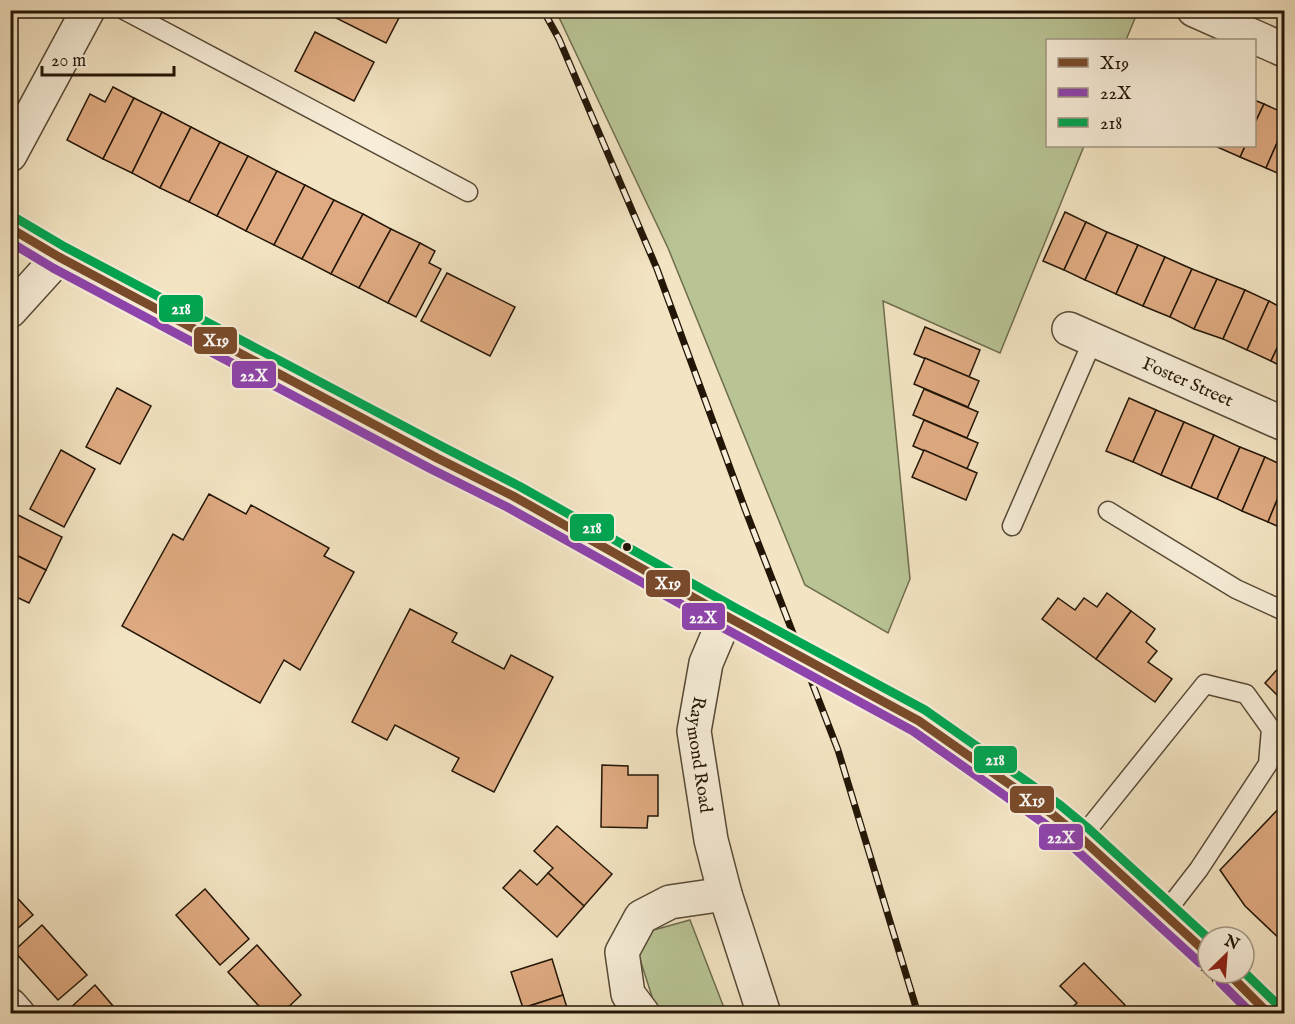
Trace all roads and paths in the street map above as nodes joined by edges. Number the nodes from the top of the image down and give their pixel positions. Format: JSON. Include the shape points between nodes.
{"nodes":[{"id":1,"x":87,"y":10,"type":"edge"},
{"id":2,"x":124,"y":10,"type":"edge"},
{"id":3,"x":1194,"y":10,"type":"edge"},
{"id":4,"x":1284,"y":50,"type":"edge"},
{"id":5,"x":10,"y":156,"type":"edge"},
{"id":6,"x":468,"y":192,"type":"dead end"},
{"id":7,"x":10,"y":228,"type":"edge"},
{"id":8,"x":58,"y":257,"type":"junction"},
{"id":9,"x":10,"y":311,"type":"edge"},
{"id":10,"x":1081,"y":335,"type":"joint"},
{"id":11,"x":1284,"y":424,"type":"edge"},
{"id":12,"x":1108,"y":511,"type":"dead end"},
{"id":13,"x":1012,"y":526,"type":"dead end"},
{"id":14,"x":1284,"y":610,"type":"edge"},
{"id":15,"x":726,"y":616,"type":"junction"},
{"id":16,"x":1081,"y":838,"type":"junction"},
{"id":17,"x":725,"y":894,"type":"junction"},
{"id":18,"x":1165,"y":913,"type":"junction"},
{"id":19,"x":1196,"y":943,"type":"edge"},
{"id":20,"x":1240,"y":985,"type":"edge"},
{"id":21,"x":10,"y":1005,"type":"edge"},
{"id":22,"x":18,"y":1014,"type":"edge"},
{"id":23,"x":643,"y":1014,"type":"edge"},
{"id":24,"x":764,"y":1014,"type":"edge"},
{"id":25,"x":1270,"y":1014,"type":"edge"}],
"edges":[{"from":1,"to":5,"type":"street"},
{"from":2,"to":6,"type":"lane"},
{"from":3,"to":4,"type":"street"},
{"from":7,"to":8,"type":"highway"},
{"from":8,"to":9,"type":"street"},
{"from":8,"to":15,"type":"highway","via":[[513,496]]},
{"from":10,"to":11,"type":"street","name":"Foster Street"},
{"from":10,"to":13,"type":"lane","name":"Foster Street"},
{"from":12,"to":14,"type":"lane","via":[[1236,589]]},
{"from":15,"to":16,"type":"highway","via":[[919,721]]},
{"from":15,"to":17,"type":"street","name":"Raymond Road","via":[[706,663],[694,731],[711,840]]},
{"from":16,"to":18,"type":"highway"},
{"from":16,"to":18,"type":"lane","via":[[1206,684],[1246,694],[1271,729],[1268,764]]},
{"from":17,"to":23,"type":"street","via":[[670,902],[641,917],[622,952],[628,994]]},
{"from":17,"to":24,"type":"street","name":"Raymond Road"},
{"from":18,"to":19,"type":"highway"},
{"from":20,"to":25,"type":"highway"},
{"from":21,"to":22,"type":"street"}]}
